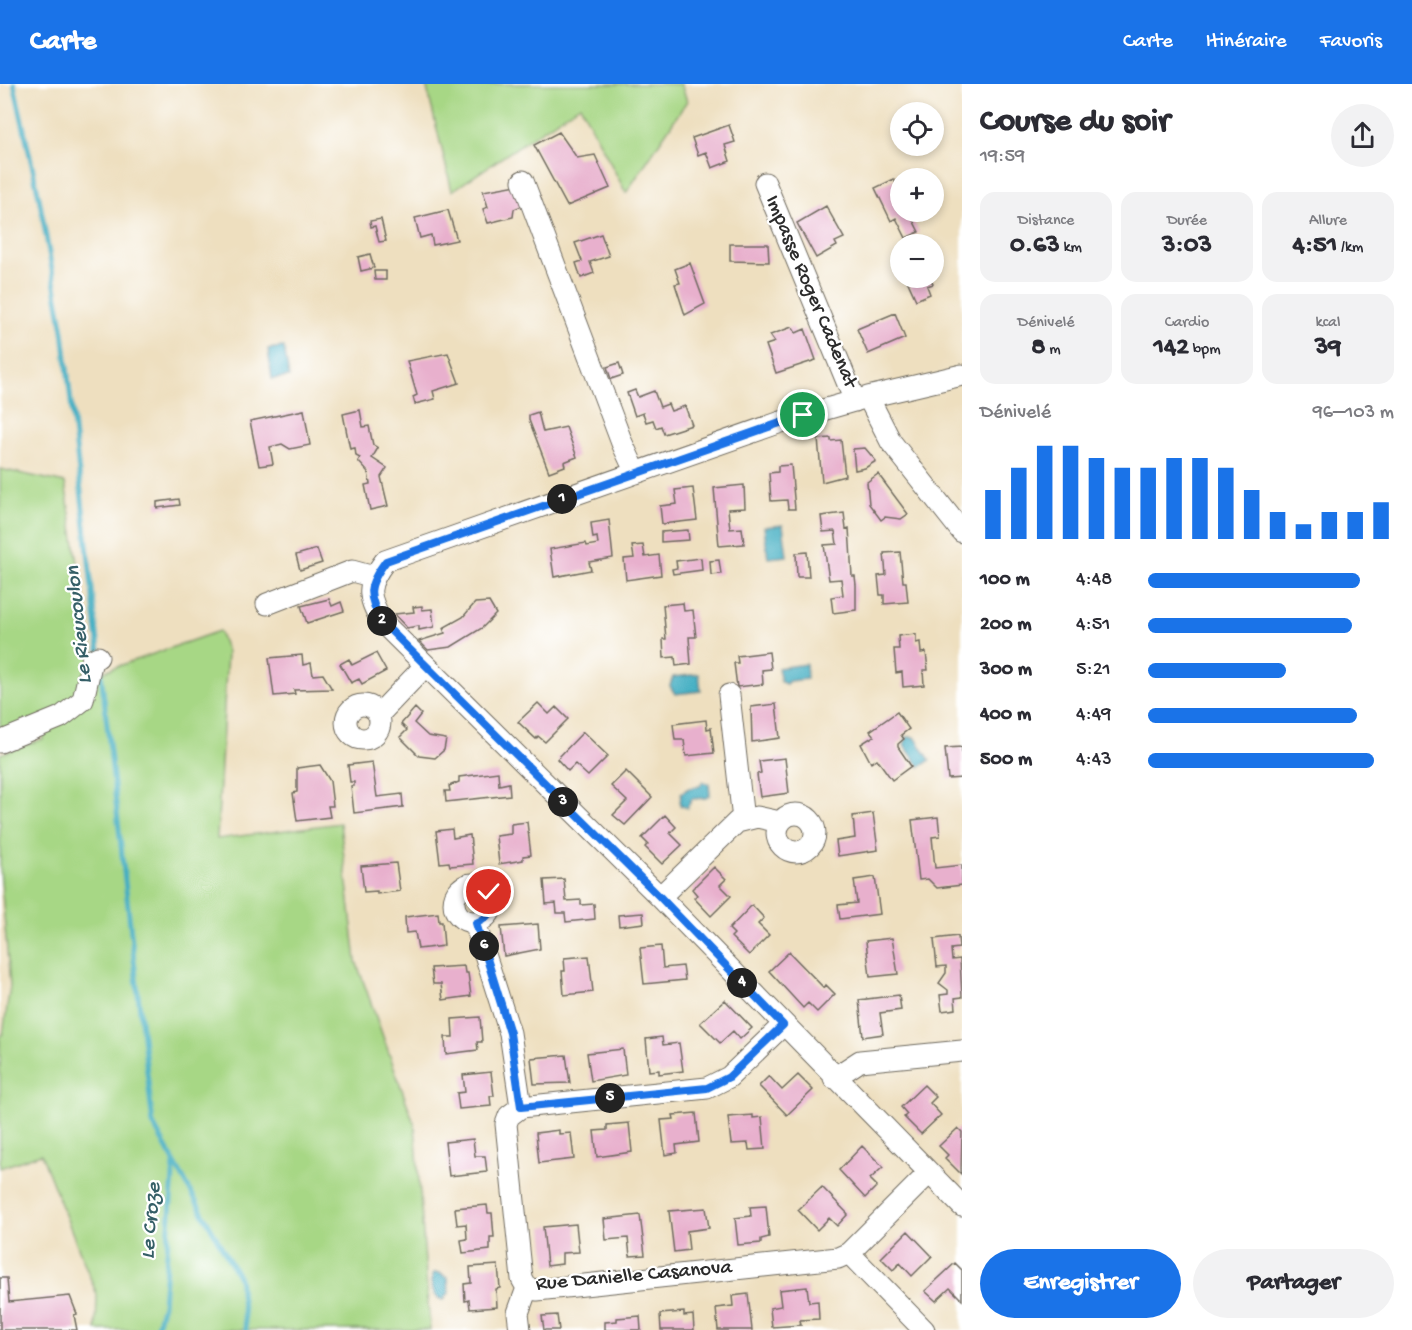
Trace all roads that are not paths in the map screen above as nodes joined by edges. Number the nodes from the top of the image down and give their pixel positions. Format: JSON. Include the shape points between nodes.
{"nodes":[{"id":1,"x":523,"y":181,"type":"dead end"},
{"id":2,"x":765,"y":183,"type":"dead end"},
{"id":3,"x":962,"y":375,"type":"edge"},
{"id":4,"x":862,"y":399,"type":"junction"},
{"id":5,"x":636,"y":473,"type":"junction"},
{"id":6,"x":962,"y":532,"type":"edge"},
{"id":7,"x":374,"y":577,"type":"junction"},
{"id":8,"x":267,"y":604,"type":"dead end"},
{"id":9,"x":95,"y":659,"type":"dead end"},
{"id":10,"x":425,"y":666,"type":"junction"},
{"id":11,"x":729,"y":694,"type":"dead end"},
{"id":12,"x":377,"y":712,"type":"dead end"},
{"id":13,"x":0,"y":742,"type":"edge"},
{"id":14,"x":743,"y":820,"type":"junction"},
{"id":15,"x":780,"y":822,"type":"dead end"},
{"id":16,"x":660,"y":897,"type":"junction"},
{"id":17,"x":476,"y":923,"type":"dead end"},
{"id":18,"x":783,"y":1025,"type":"junction"},
{"id":19,"x":962,"y":1051,"type":"edge"},
{"id":20,"x":834,"y":1078,"type":"junction"},
{"id":21,"x":521,"y":1107,"type":"junction"},
{"id":22,"x":929,"y":1173,"type":"junction"},
{"id":23,"x":962,"y":1206,"type":"edge"},
{"id":24,"x":849,"y":1253,"type":"junction"},
{"id":25,"x":527,"y":1288,"type":"junction"},
{"id":26,"x":520,"y":1330,"type":"edge"},
{"id":27,"x":924,"y":1330,"type":"edge"}],
"edges":[{"from":1,"to":5,"type":"street"},
{"from":2,"to":4,"type":"street","name":"Impasse Roger Cadenat"},
{"from":3,"to":4,"type":"street"},
{"from":4,"to":5,"type":"street","via":[[781,422]]},
{"from":4,"to":6,"type":"street","name":"Impasse Roger Cadenat"},
{"from":5,"to":7,"type":"street","via":[[386,561]]},
{"from":7,"to":8,"type":"street","via":[[352,571]]},
{"from":7,"to":10,"type":"street","via":[[371,602],[382,622]]},
{"from":9,"to":13,"type":"street","via":[[83,700],[62,717]]},
{"from":10,"to":12,"type":"street"},
{"from":10,"to":16,"type":"street"},
{"from":11,"to":14,"type":"street"},
{"from":14,"to":15,"type":"street","via":[[757,817]]},
{"from":14,"to":16,"type":"street"},
{"from":16,"to":18,"type":"street"},
{"from":17,"to":21,"type":"street","via":[[510,1033]]},
{"from":18,"to":20,"type":"street"},
{"from":18,"to":21,"type":"street","via":[[729,1077],[707,1088]]},
{"from":19,"to":20,"type":"street","via":[[860,1061]]},
{"from":20,"to":22,"type":"street"},
{"from":21,"to":25,"type":"street","name":"Rue Danielle Casanova","via":[[509,1116],[506,1124],[522,1279]]},
{"from":22,"to":23,"type":"street"},
{"from":22,"to":24,"type":"street"},
{"from":24,"to":25,"type":"street","name":"Rue Danielle Casanova","via":[[838,1258]]},
{"from":24,"to":27,"type":"street"},
{"from":25,"to":26,"type":"street","via":[[518,1313]]}]}
